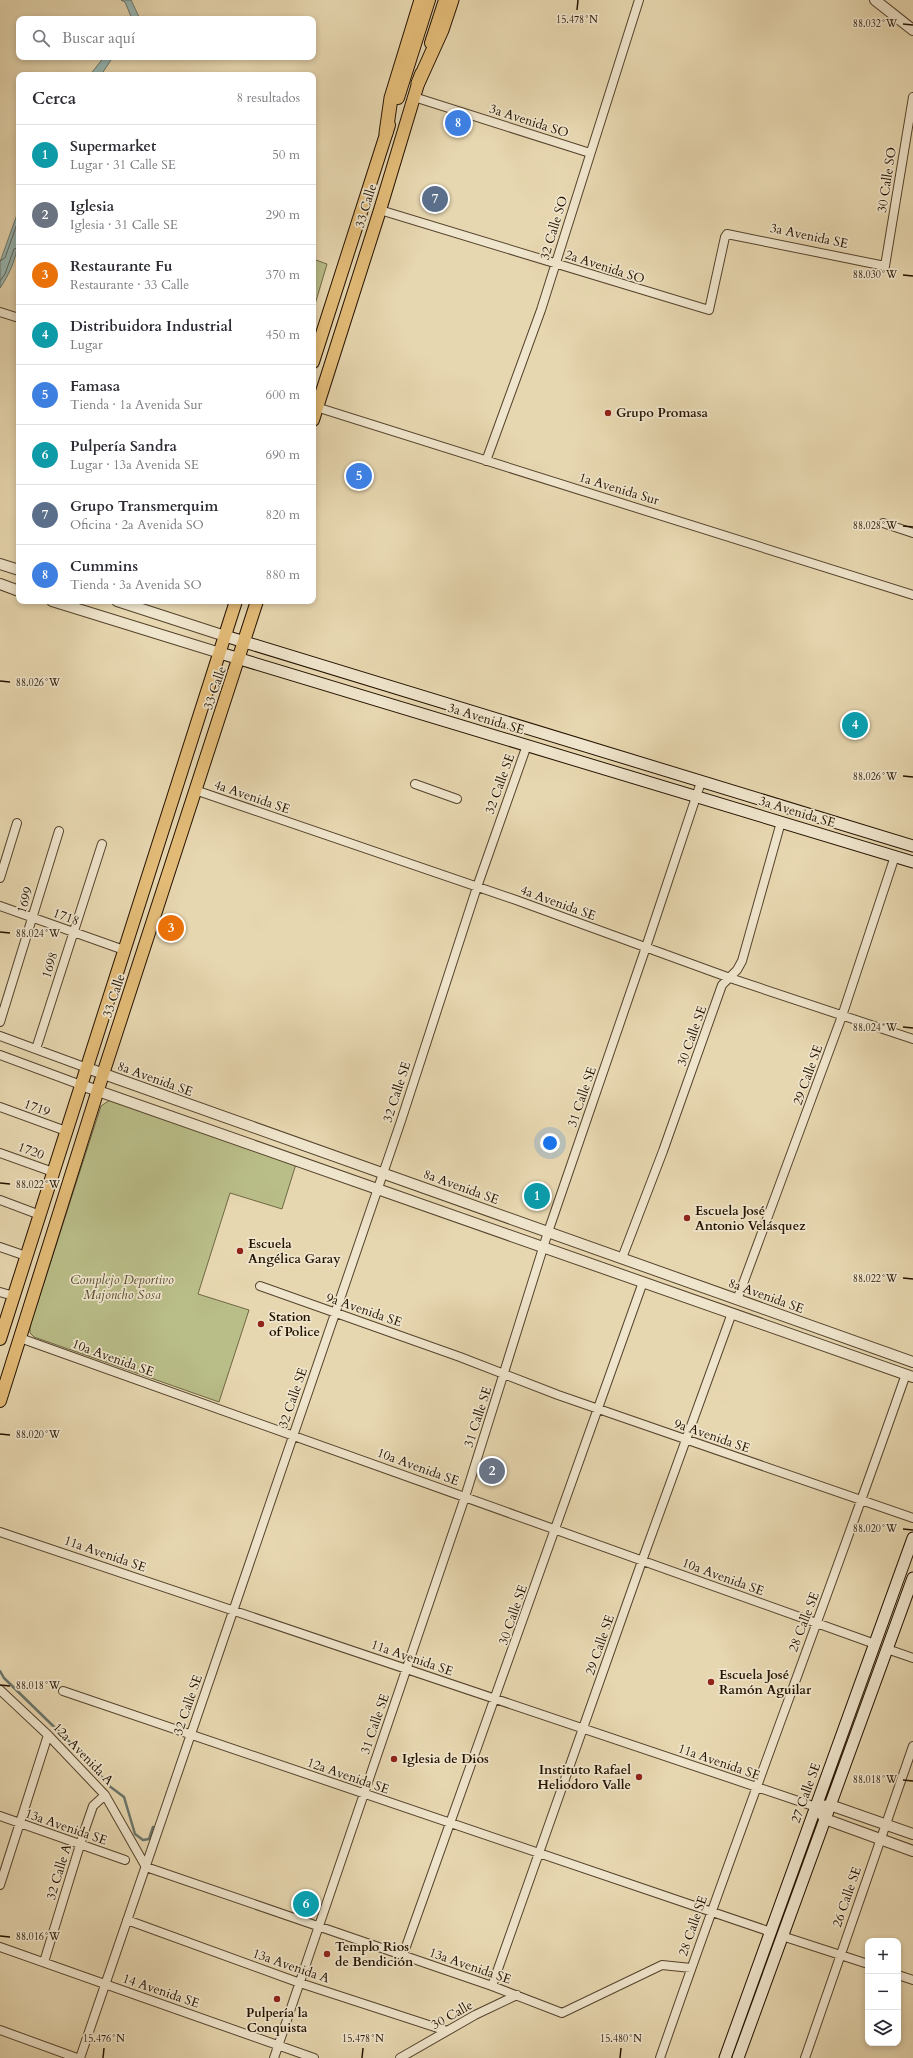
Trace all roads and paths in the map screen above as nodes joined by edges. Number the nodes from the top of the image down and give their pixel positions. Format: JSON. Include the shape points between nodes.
{"nodes":[{"id":1,"x":421,"y":0,"type":"edge"},
{"id":2,"x":429,"y":0,"type":"edge"},
{"id":3,"x":445,"y":0,"type":"edge"},
{"id":4,"x":452,"y":0,"type":"edge"},
{"id":5,"x":639,"y":0,"type":"edge"},
{"id":6,"x":875,"y":0,"type":"edge"},
{"id":7,"x":913,"y":30,"type":"edge"},
{"id":8,"x":418,"y":83,"type":"junction"},
{"id":9,"x":414,"y":96,"type":"junction"},
{"id":10,"x":913,"y":97,"type":"edge"},
{"id":11,"x":386,"y":133,"type":"junction"},
{"id":12,"x":590,"y":153,"type":"junction"},
{"id":13,"x":380,"y":210,"type":"junction"},
{"id":14,"x":556,"y":263,"type":"junction"},
{"id":15,"x":884,"y":266,"type":"joint"},
{"id":16,"x":709,"y":310,"type":"joint"},
{"id":17,"x":0,"y":312,"type":"edge"},
{"id":18,"x":16,"y":317,"type":"edge"},
{"id":19,"x":316,"y":353,"type":"edge"},
{"id":20,"x":316,"y":404,"type":"edge"},
{"id":21,"x":316,"y":407,"type":"edge"},
{"id":22,"x":486,"y":460,"type":"junction"},
{"id":23,"x":883,"y":523,"type":"dead end"},
{"id":24,"x":913,"y":533,"type":"edge"},
{"id":25,"x":0,"y":564,"type":"edge"},
{"id":26,"x":16,"y":569,"type":"edge"},
{"id":27,"x":0,"y":584,"type":"edge"},
{"id":28,"x":16,"y":590,"type":"edge"},
{"id":29,"x":913,"y":595,"type":"edge"},
{"id":30,"x":62,"y":604,"type":"edge"},
{"id":31,"x":126,"y":604,"type":"edge"},
{"id":32,"x":235,"y":604,"type":"edge"},
{"id":33,"x":256,"y":604,"type":"edge"},
{"id":34,"x":225,"y":636,"type":"junction"},
{"id":35,"x":244,"y":641,"type":"junction"},
{"id":36,"x":220,"y":653,"type":"junction"},
{"id":37,"x":239,"y":659,"type":"junction"},
{"id":38,"x":527,"y":746,"type":"junction"},
{"id":39,"x":700,"y":782,"type":"junction"},
{"id":40,"x":415,"y":784,"type":"dead end"},
{"id":41,"x":195,"y":790,"type":"junction"},
{"id":42,"x":696,"y":796,"type":"junction"},
{"id":43,"x":457,"y":799,"type":"dead end"},
{"id":44,"x":782,"y":822,"type":"junction"},
{"id":45,"x":17,"y":823,"type":"dead end"},
{"id":46,"x":59,"y":831,"type":"dead end"},
{"id":47,"x":102,"y":844,"type":"dead end"},
{"id":48,"x":913,"y":846,"type":"edge"},
{"id":49,"x":895,"y":856,"type":"junction"},
{"id":50,"x":913,"y":862,"type":"edge"},
{"id":51,"x":0,"y":878,"type":"edge"},
{"id":52,"x":477,"y":887,"type":"junction"},
{"id":53,"x":0,"y":906,"type":"edge"},
{"id":54,"x":32,"y":918,"type":"junction"},
{"id":55,"x":73,"y":932,"type":"junction"},
{"id":56,"x":646,"y":947,"type":"junction"},
{"id":57,"x":124,"y":950,"type":"junction"},
{"id":58,"x":730,"y":978,"type":"junction"},
{"id":59,"x":842,"y":1016,"type":"junction"},
{"id":60,"x":0,"y":1022,"type":"edge"},
{"id":61,"x":0,"y":1036,"type":"edge"},
{"id":62,"x":913,"y":1039,"type":"edge"},
{"id":63,"x":36,"y":1049,"type":"junction"},
{"id":64,"x":0,"y":1055,"type":"edge"},
{"id":65,"x":87,"y":1068,"type":"junction"},
{"id":66,"x":103,"y":1074,"type":"junction"},
{"id":67,"x":82,"y":1084,"type":"junction"},
{"id":68,"x":98,"y":1090,"type":"junction"},
{"id":69,"x":0,"y":1107,"type":"edge"},
{"id":70,"x":66,"y":1131,"type":"junction"},
{"id":71,"x":0,"y":1153,"type":"edge"},
{"id":72,"x":53,"y":1172,"type":"junction"},
{"id":73,"x":383,"y":1173,"type":"junction"},
{"id":74,"x":378,"y":1189,"type":"junction"},
{"id":75,"x":0,"y":1200,"type":"edge"},
{"id":76,"x":40,"y":1215,"type":"junction"},
{"id":77,"x":548,"y":1232,"type":"junction"},
{"id":78,"x":0,"y":1247,"type":"edge"},
{"id":79,"x":543,"y":1247,"type":"junction"},
{"id":80,"x":26,"y":1256,"type":"junction"},
{"id":81,"x":622,"y":1258,"type":"junction"},
{"id":82,"x":643,"y":1282,"type":"junction"},
{"id":83,"x":260,"y":1286,"type":"dead end"},
{"id":84,"x":0,"y":1292,"type":"edge"},
{"id":85,"x":14,"y":1296,"type":"junction"},
{"id":86,"x":737,"y":1300,"type":"junction"},
{"id":87,"x":335,"y":1313,"type":"junction"},
{"id":88,"x":732,"y":1313,"type":"junction"},
{"id":89,"x":2,"y":1324,"type":"edge"},
{"id":90,"x":20,"y":1338,"type":"junction"},
{"id":91,"x":0,"y":1339,"type":"edge"},
{"id":92,"x":913,"y":1362,"type":"edge"},
{"id":93,"x":504,"y":1375,"type":"junction"},
{"id":94,"x":910,"y":1376,"type":"edge"},
{"id":95,"x":0,"y":1401,"type":"edge"},
{"id":96,"x":599,"y":1410,"type":"junction"},
{"id":97,"x":293,"y":1435,"type":"junction"},
{"id":98,"x":686,"y":1440,"type":"junction"},
{"id":99,"x":465,"y":1497,"type":"junction"},
{"id":100,"x":862,"y":1501,"type":"junction"},
{"id":101,"x":913,"y":1518,"type":"edge"},
{"id":102,"x":555,"y":1530,"type":"junction"},
{"id":103,"x":0,"y":1532,"type":"edge"},
{"id":104,"x":913,"y":1538,"type":"edge"},
{"id":105,"x":642,"y":1561,"type":"junction"},
{"id":106,"x":913,"y":1578,"type":"edge"},
{"id":107,"x":233,"y":1610,"type":"junction"},
{"id":108,"x":816,"y":1624,"type":"junction"},
{"id":109,"x":875,"y":1644,"type":"junction"},
{"id":110,"x":887,"y":1649,"type":"junction"},
{"id":111,"x":913,"y":1658,"type":"edge"},
{"id":112,"x":406,"y":1669,"type":"junction"},
{"id":113,"x":0,"y":1690,"type":"edge"},
{"id":114,"x":63,"y":1691,"type":"dead end"},
{"id":115,"x":496,"y":1699,"type":"junction"},
{"id":116,"x":584,"y":1729,"type":"junction"},
{"id":117,"x":48,"y":1734,"type":"junction"},
{"id":118,"x":191,"y":1735,"type":"junction"},
{"id":119,"x":913,"y":1746,"type":"edge"},
{"id":120,"x":755,"y":1787,"type":"junction"},
{"id":121,"x":364,"y":1794,"type":"junction"},
{"id":122,"x":105,"y":1795,"type":"junction"},
{"id":123,"x":830,"y":1805,"type":"junction"},
{"id":124,"x":816,"y":1807,"type":"junction"},
{"id":125,"x":0,"y":1816,"type":"edge"},
{"id":126,"x":825,"y":1819,"type":"junction"},
{"id":127,"x":19,"y":1824,"type":"junction"},
{"id":128,"x":450,"y":1824,"type":"junction"},
{"id":129,"x":885,"y":1824,"type":"junction"},
{"id":130,"x":913,"y":1834,"type":"edge"},
{"id":131,"x":880,"y":1839,"type":"junction"},
{"id":132,"x":80,"y":1845,"type":"junction"},
{"id":133,"x":913,"y":1851,"type":"edge"},
{"id":134,"x":538,"y":1854,"type":"junction"},
{"id":135,"x":125,"y":1860,"type":"dead end"},
{"id":136,"x":146,"y":1867,"type":"junction"},
{"id":137,"x":0,"y":1884,"type":"edge"},
{"id":138,"x":710,"y":1913,"type":"junction"},
{"id":139,"x":127,"y":1920,"type":"junction"},
{"id":140,"x":319,"y":1926,"type":"junction"},
{"id":141,"x":770,"y":1932,"type":"junction"},
{"id":142,"x":782,"y":1936,"type":"junction"},
{"id":143,"x":0,"y":1947,"type":"edge"},
{"id":144,"x":403,"y":1955,"type":"junction"},
{"id":145,"x":839,"y":1955,"type":"junction"},
{"id":146,"x":44,"y":1962,"type":"junction"},
{"id":147,"x":865,"y":1963,"type":"edge"},
{"id":148,"x":691,"y":1968,"type":"junction"},
{"id":149,"x":901,"y":1976,"type":"edge"},
{"id":150,"x":913,"y":1980,"type":"edge"},
{"id":151,"x":300,"y":1983,"type":"junction"},
{"id":152,"x":106,"y":1984,"type":"junction"},
{"id":153,"x":492,"y":1986,"type":"junction"},
{"id":154,"x":517,"y":1995,"type":"junction"},
{"id":155,"x":0,"y":2030,"type":"edge"},
{"id":156,"x":447,"y":2031,"type":"junction"},
{"id":157,"x":278,"y":2045,"type":"junction"},
{"id":158,"x":77,"y":2058,"type":"edge"},
{"id":159,"x":80,"y":2058,"type":"edge"},
{"id":160,"x":274,"y":2058,"type":"edge"},
{"id":161,"x":314,"y":2058,"type":"edge"},
{"id":162,"x":400,"y":2058,"type":"edge"},
{"id":163,"x":660,"y":2058,"type":"edge"},
{"id":164,"x":725,"y":2058,"type":"edge"},
{"id":165,"x":738,"y":2058,"type":"edge"},
{"id":166,"x":805,"y":2058,"type":"edge"}],
"edges":[{"from":1,"to":11,"type":"highway","via":[[390,98]]},
{"from":2,"to":11,"type":"main road","name":"33 Calle"},
{"from":3,"to":8,"type":"main road","name":"33 Calle"},
{"from":4,"to":8,"type":"highway","via":[[442,30]]},
{"from":5,"to":12,"type":"street","name":"32 Calle SO"},
{"from":6,"to":7,"type":"street"},
{"from":8,"to":9,"type":"main road","name":"33 Calle"},
{"from":9,"to":12,"type":"street","name":"3a Avenida SO"},
{"from":9,"to":13,"type":"main road","name":"33 Calle"},
{"from":10,"to":15,"type":"street","name":"30 Calle SO"},
{"from":11,"to":19,"type":"main road","name":"33 Calle"},
{"from":12,"to":14,"type":"street","name":"32 Calle SO"},
{"from":13,"to":14,"type":"street","name":"2a Avenida SO"},
{"from":13,"to":20,"type":"main road","name":"33 Calle"},
{"from":14,"to":16,"type":"street","name":"2a Avenida SO"},
{"from":14,"to":22,"type":"street","name":"32 Calle SO"},
{"from":15,"to":16,"type":"street","name":"3a Avenida SE","via":[[727,234]]},
{"from":17,"to":18,"type":"street"},
{"from":21,"to":22,"type":"street","name":"1a Avenida Sur"},
{"from":22,"to":29,"type":"street","name":"1a Avenida Sur"},
{"from":23,"to":24,"type":"street"},
{"from":25,"to":26,"type":"street"},
{"from":27,"to":28,"type":"street"},
{"from":30,"to":36,"type":"street","name":"3a Avenida SE"},
{"from":31,"to":34,"type":"street","name":"3a Avenida SE"},
{"from":32,"to":34,"type":"main road","name":"33 Calle"},
{"from":33,"to":35,"type":"main road","name":"33 Calle"},
{"from":34,"to":35,"type":"main road","name":"3a Avenida SE"},
{"from":34,"to":36,"type":"main road","name":"33 Calle"},
{"from":35,"to":37,"type":"main road","name":"33 Calle"},
{"from":35,"to":39,"type":"main road","name":"3a Avenida SE"},
{"from":36,"to":37,"type":"main road","name":"3a Avenida SE"},
{"from":36,"to":57,"type":"main road","name":"33 Calle"},
{"from":37,"to":38,"type":"main road","name":"3a Avenida SE"},
{"from":37,"to":41,"type":"main road","name":"33 Calle"},
{"from":38,"to":42,"type":"main road","name":"3a Avenida SE"},
{"from":38,"to":52,"type":"street","name":"32 Calle SE"},
{"from":39,"to":42,"type":"street","name":"31 Calle SE"},
{"from":39,"to":48,"type":"main road","name":"3a Avenida SE"},
{"from":40,"to":43,"type":"street"},
{"from":41,"to":52,"type":"street","name":"4a Avenida SE"},
{"from":41,"to":66,"type":"main road","name":"33 Calle"},
{"from":42,"to":44,"type":"main road","name":"3a Avenida SE"},
{"from":42,"to":56,"type":"street","name":"31 Calle SE"},
{"from":44,"to":49,"type":"main road","name":"3a Avenida SE"},
{"from":44,"to":58,"type":"street","name":"30 Calle SE","via":[[742,961]]},
{"from":45,"to":51,"type":"street"},
{"from":46,"to":54,"type":"street","name":"1699"},
{"from":47,"to":55,"type":"street","name":"1698"},
{"from":49,"to":50,"type":"main road","name":"3a Avenida SE"},
{"from":49,"to":59,"type":"street","name":"29 Calle SE"},
{"from":52,"to":56,"type":"street","name":"4a Avenida SE"},
{"from":52,"to":73,"type":"street","name":"32 Calle SE"},
{"from":53,"to":54,"type":"street","name":"1718"},
{"from":54,"to":55,"type":"street","name":"1718"},
{"from":54,"to":60,"type":"street","name":"1699"},
{"from":55,"to":57,"type":"street","name":"1718"},
{"from":55,"to":63,"type":"street","name":"1698"},
{"from":56,"to":58,"type":"street","name":"4a Avenida SE"},
{"from":56,"to":77,"type":"street","name":"31 Calle SE"},
{"from":57,"to":65,"type":"main road","name":"33 Calle"},
{"from":58,"to":59,"type":"street","name":"4a Avenida SE"},
{"from":58,"to":81,"type":"street","name":"30 Calle SE","via":[[722,985]]},
{"from":59,"to":62,"type":"street","name":"4a Avenida SE"},
{"from":59,"to":86,"type":"street","name":"29 Calle SE"},
{"from":61,"to":63,"type":"street","name":"8a Avenida SE"},
{"from":63,"to":65,"type":"street","name":"8a Avenida SE"},
{"from":64,"to":67,"type":"street","name":"8a Avenida SE"},
{"from":65,"to":66,"type":"street","name":"8a Avenida SE"},
{"from":65,"to":67,"type":"main road","name":"33 Calle"},
{"from":66,"to":68,"type":"main road","name":"33 Calle"},
{"from":66,"to":73,"type":"street","name":"8a Avenida SE"},
{"from":67,"to":68,"type":"street","name":"8a Avenida SE"},
{"from":67,"to":70,"type":"main road","name":"33 Calle"},
{"from":68,"to":74,"type":"street","name":"8a Avenida SE"},
{"from":68,"to":90,"type":"main road","name":"33 Calle"},
{"from":69,"to":70,"type":"street","name":"1719"},
{"from":70,"to":72,"type":"main road","name":"33 Calle"},
{"from":71,"to":72,"type":"street","name":"1720"},
{"from":72,"to":76,"type":"main road","name":"33 Calle"},
{"from":73,"to":74,"type":"street","name":"32 Calle SE"},
{"from":73,"to":77,"type":"street","name":"8a Avenida SE"},
{"from":74,"to":79,"type":"street","name":"8a Avenida SE"},
{"from":74,"to":87,"type":"street","name":"32 Calle SE"},
{"from":75,"to":76,"type":"street"},
{"from":76,"to":80,"type":"main road","name":"33 Calle"},
{"from":77,"to":79,"type":"street","name":"31 Calle SE"},
{"from":77,"to":81,"type":"street","name":"8a Avenida SE"},
{"from":78,"to":80,"type":"street"},
{"from":79,"to":82,"type":"street","name":"8a Avenida SE"},
{"from":79,"to":93,"type":"street","name":"31 Calle SE"},
{"from":80,"to":85,"type":"main road","name":"33 Calle"},
{"from":81,"to":86,"type":"street","name":"8a Avenida SE"},
{"from":82,"to":88,"type":"street","name":"8a Avenida SE"},
{"from":82,"to":96,"type":"street","name":"30 Calle SE"},
{"from":83,"to":87,"type":"street","name":"9a Avenida SE"},
{"from":84,"to":85,"type":"street"},
{"from":85,"to":89,"type":"main road","name":"33 Calle"},
{"from":86,"to":92,"type":"street","name":"8a Avenida SE"},
{"from":87,"to":93,"type":"street","name":"9a Avenida SE"},
{"from":87,"to":97,"type":"street","name":"32 Calle SE"},
{"from":88,"to":94,"type":"street","name":"8a Avenida SE"},
{"from":88,"to":98,"type":"street","name":"29 Calle SE"},
{"from":89,"to":91,"type":"main road","name":"33 Calle"},
{"from":90,"to":95,"type":"main road","name":"33 Calle"},
{"from":90,"to":97,"type":"street","name":"10a Avenida SE"},
{"from":93,"to":96,"type":"street","name":"9a Avenida SE"},
{"from":93,"to":99,"type":"street","name":"31 Calle SE"},
{"from":94,"to":100,"type":"street","name":"28 Calle SE"},
{"from":96,"to":98,"type":"street","name":"9a Avenida SE"},
{"from":96,"to":102,"type":"street","name":"30 Calle SE"},
{"from":97,"to":99,"type":"street","name":"10a Avenida SE"},
{"from":97,"to":107,"type":"street","name":"32 Calle SE"},
{"from":98,"to":100,"type":"street","name":"9a Avenida SE"},
{"from":98,"to":105,"type":"street","name":"29 Calle SE"},
{"from":99,"to":102,"type":"street","name":"10a Avenida SE"},
{"from":99,"to":112,"type":"street","name":"31 Calle SE"},
{"from":100,"to":101,"type":"street","name":"9a Avenida SE"},
{"from":100,"to":108,"type":"street","name":"28 Calle SE"},
{"from":102,"to":105,"type":"street","name":"10a Avenida SE"},
{"from":102,"to":115,"type":"street","name":"30 Calle SE"},
{"from":103,"to":107,"type":"street","name":"11a Avenida SE"},
{"from":104,"to":109,"type":"main road","name":"27 Calle SE"},
{"from":105,"to":108,"type":"street","name":"10a Avenida SE"},
{"from":105,"to":116,"type":"street","name":"29 Calle SE"},
{"from":106,"to":110,"type":"main road","name":"27 Calle SE"},
{"from":107,"to":112,"type":"street","name":"11a Avenida SE"},
{"from":107,"to":118,"type":"street","name":"32 Calle SE"},
{"from":108,"to":109,"type":"street","name":"10a Avenida SE"},
{"from":108,"to":120,"type":"street","name":"28 Calle SE"},
{"from":109,"to":124,"type":"main road","name":"27 Calle SE"},
{"from":110,"to":111,"type":"street"},
{"from":110,"to":123,"type":"main road","name":"27 Calle SE"},
{"from":112,"to":115,"type":"street","name":"11a Avenida SE"},
{"from":112,"to":121,"type":"street","name":"31 Calle SE"},
{"from":113,"to":117,"type":"street","name":"12a Avenida A"},
{"from":114,"to":118,"type":"street","name":"12a Avenida SE"},
{"from":115,"to":116,"type":"street","name":"11a Avenida SE"},
{"from":115,"to":128,"type":"street","name":"30 Calle SE"},
{"from":116,"to":120,"type":"street","name":"11a Avenida SE"},
{"from":116,"to":134,"type":"street","name":"29 Calle SE"},
{"from":117,"to":122,"type":"street","name":"12a Avenida A"},
{"from":117,"to":127,"type":"street"},
{"from":118,"to":121,"type":"street","name":"12a Avenida SE"},
{"from":118,"to":136,"type":"street","name":"32 Calle SE"},
{"from":119,"to":129,"type":"street","name":"26 Calle SE"},
{"from":120,"to":124,"type":"street","name":"11a Avenida SE"},
{"from":120,"to":138,"type":"street","name":"28 Calle SE"},
{"from":121,"to":128,"type":"street","name":"12a Avenida SE"},
{"from":121,"to":140,"type":"street","name":"31 Calle SE"},
{"from":122,"to":132,"type":"street","name":"32 Calle A","via":[[94,1806]]},
{"from":122,"to":136,"type":"street","name":"12a Avenida A"},
{"from":123,"to":124,"type":"street"},
{"from":123,"to":126,"type":"main road","name":"27 Calle SE"},
{"from":123,"to":129,"type":"street"},
{"from":124,"to":126,"type":"street"},
{"from":124,"to":141,"type":"main road","name":"27 Calle SE"},
{"from":125,"to":127,"type":"street","name":"13a Avenida SE"},
{"from":126,"to":131,"type":"street"},
{"from":126,"to":142,"type":"main road","name":"27 Calle SE"},
{"from":127,"to":132,"type":"street","name":"13a Avenida SE"},
{"from":127,"to":137,"type":"street"},
{"from":128,"to":134,"type":"street","name":"12a Avenida SE"},
{"from":128,"to":144,"type":"street","name":"30 Calle SE"},
{"from":129,"to":130,"type":"street"},
{"from":129,"to":131,"type":"street","name":"26 Calle SE"},
{"from":131,"to":133,"type":"street"},
{"from":131,"to":145,"type":"street","name":"26 Calle SE"},
{"from":132,"to":135,"type":"street","name":"13a Avenida SE"},
{"from":132,"to":146,"type":"street","name":"32 Calle A"},
{"from":134,"to":138,"type":"street","name":"12a Avenida SE"},
{"from":134,"to":153,"type":"street","name":"29 Calle SE"},
{"from":136,"to":139,"type":"street","name":"32 Calle SE"},
{"from":136,"to":140,"type":"street","name":"13a Avenida SE"},
{"from":138,"to":141,"type":"street","name":"12a Avenida SE"},
{"from":138,"to":148,"type":"street","name":"28 Calle SE"},
{"from":139,"to":151,"type":"street","name":"13a Avenida A"},
{"from":139,"to":152,"type":"street","name":"32 Calle SE"},
{"from":140,"to":144,"type":"street","name":"13a Avenida SE"},
{"from":140,"to":151,"type":"street","name":"31 Calle SE"},
{"from":141,"to":164,"type":"main road","name":"27 Calle SE"},
{"from":142,"to":145,"type":"street"},
{"from":142,"to":165,"type":"main road","name":"27 Calle SE"},
{"from":143,"to":146,"type":"street","name":"14 Avenida SE"},
{"from":144,"to":153,"type":"street","name":"13a Avenida SE"},
{"from":145,"to":147,"type":"street"},
{"from":145,"to":166,"type":"street","name":"26 Calle SE"},
{"from":146,"to":152,"type":"street","name":"14 Avenida SE"},
{"from":148,"to":154,"type":"street","name":"13a Avenida SE","via":[[662,1965],[562,2013]]},
{"from":148,"to":163,"type":"street","name":"28 Calle SE"},
{"from":149,"to":150,"type":"street"},
{"from":151,"to":156,"type":"street","name":"13a Avenida A"},
{"from":151,"to":157,"type":"street","name":"31 Calle SE"},
{"from":152,"to":157,"type":"street","name":"14 Avenida SE"},
{"from":152,"to":159,"type":"street","name":"32 Calle SE"},
{"from":153,"to":154,"type":"street","name":"13a Avenida SE"},
{"from":154,"to":156,"type":"street","name":"30 Calle"},
{"from":155,"to":158,"type":"street"},
{"from":156,"to":162,"type":"street","name":"30 Calle"},
{"from":157,"to":160,"type":"street","name":"31 Calle SE"},
{"from":157,"to":161,"type":"street","name":"14 Avenida SE"}]}
